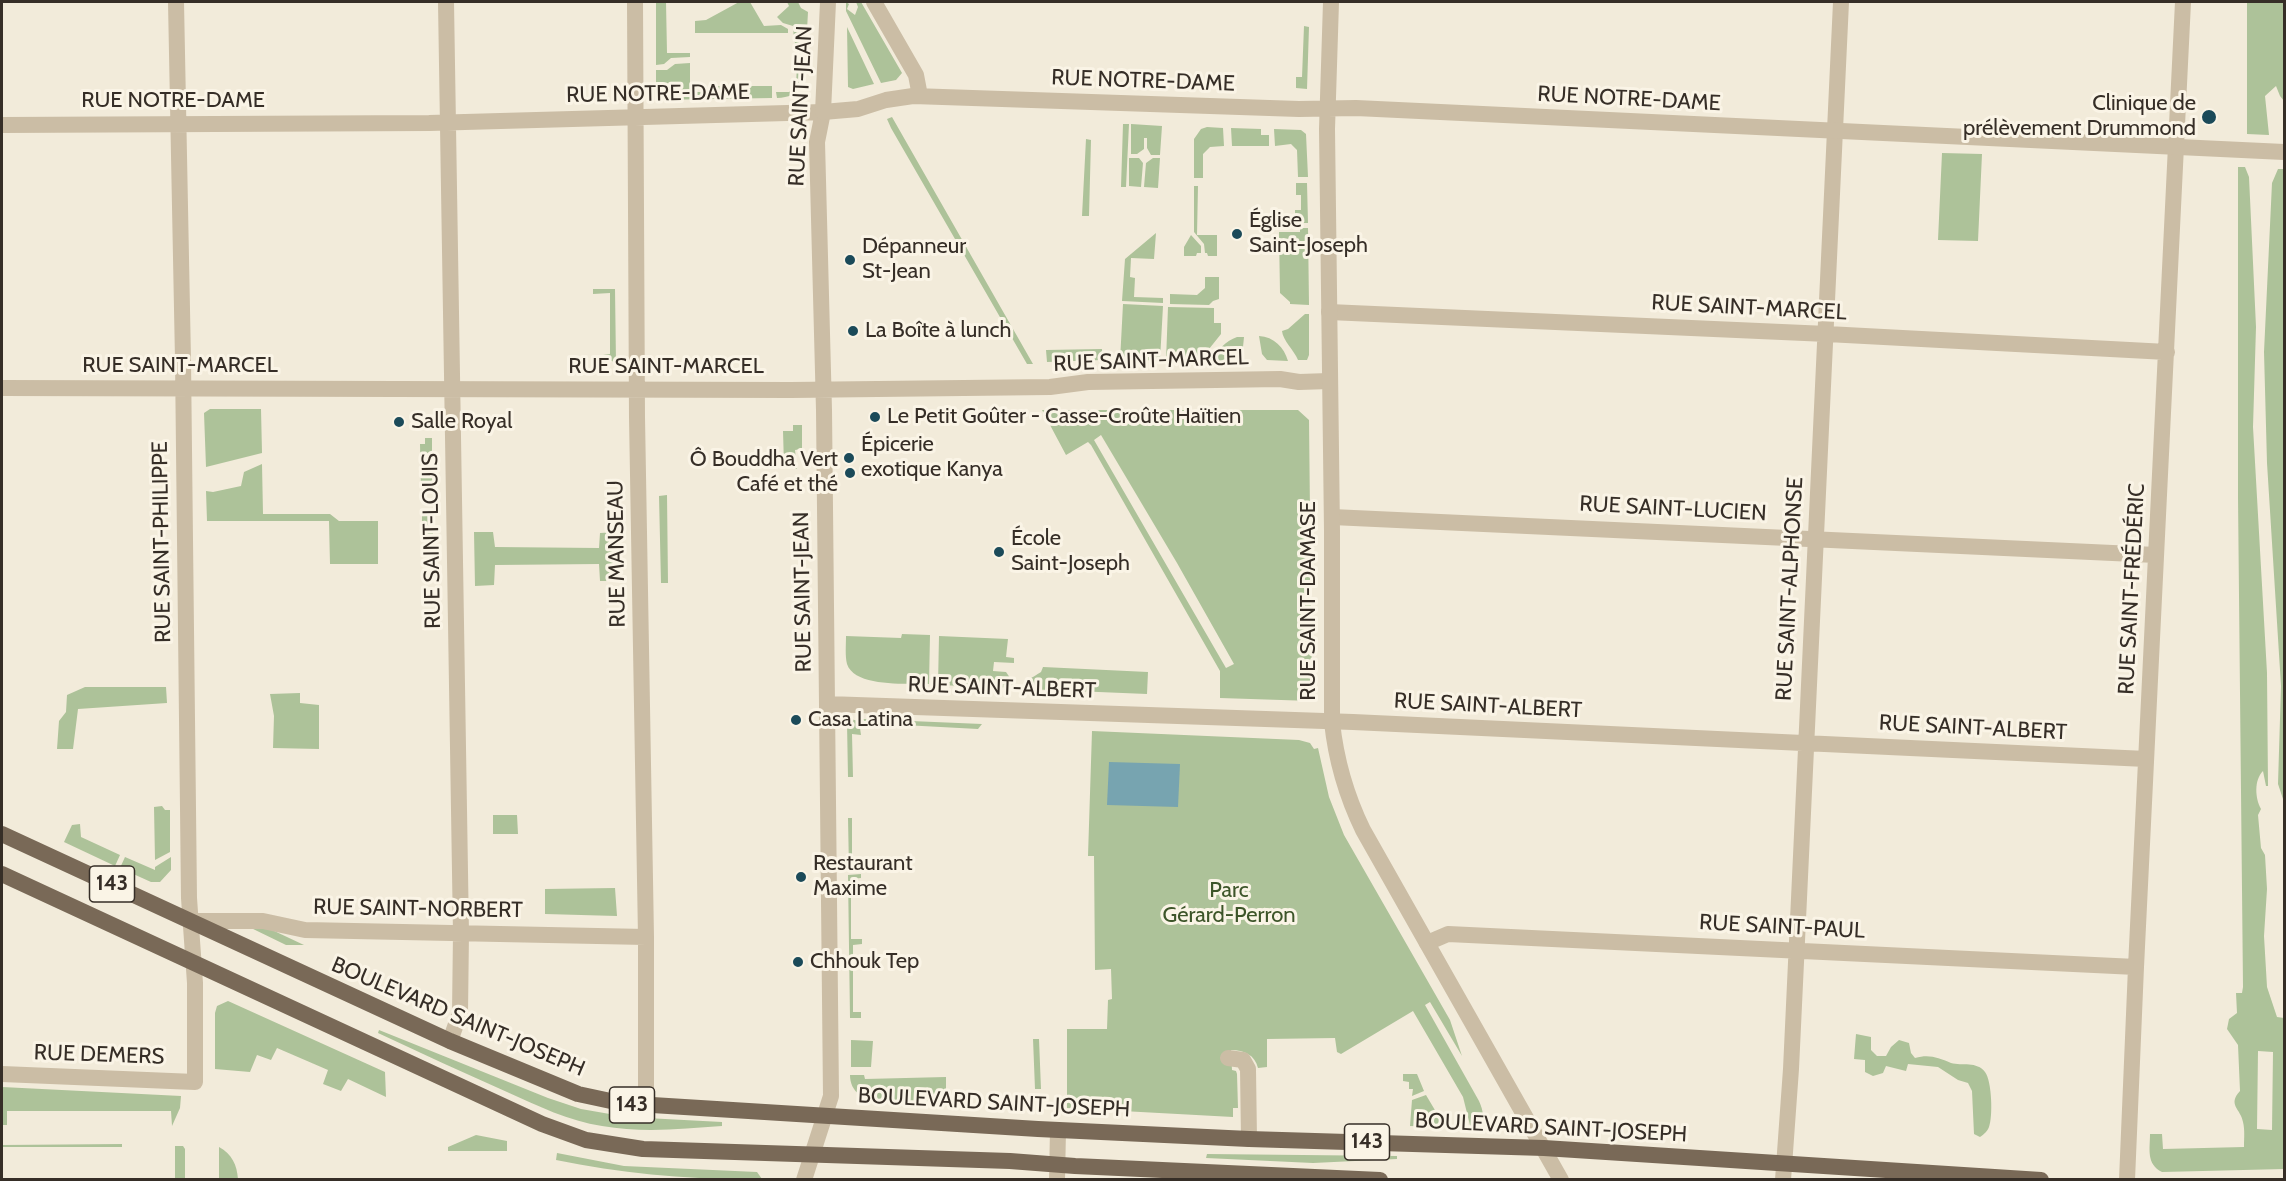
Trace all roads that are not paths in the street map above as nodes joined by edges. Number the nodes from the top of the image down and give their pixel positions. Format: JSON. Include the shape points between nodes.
{"nodes":[{"id":1,"x":176,"y":2,"type":"edge"},
{"id":2,"x":446,"y":2,"type":"edge"},
{"id":3,"x":635,"y":2,"type":"edge"},
{"id":4,"x":828,"y":2,"type":"edge"},
{"id":5,"x":874,"y":2,"type":"edge"},
{"id":6,"x":1330,"y":2,"type":"edge"},
{"id":7,"x":1841,"y":2,"type":"edge"},
{"id":8,"x":2183,"y":2,"type":"edge"},
{"id":9,"x":920,"y":96,"type":"junction"},
{"id":10,"x":1327,"y":109,"type":"junction"},
{"id":11,"x":823,"y":112,"type":"junction"},
{"id":12,"x":636,"y":116,"type":"junction"},
{"id":13,"x":447,"y":122,"type":"junction"},
{"id":14,"x":179,"y":123,"type":"junction"},
{"id":15,"x":2,"y":124,"type":"edge"},
{"id":16,"x":1836,"y":130,"type":"junction"},
{"id":17,"x":2175,"y":148,"type":"junction"},
{"id":18,"x":2284,"y":152,"type":"edge"},
{"id":19,"x":1329,"y":312,"type":"junction"},
{"id":20,"x":1827,"y":334,"type":"junction"},
{"id":21,"x":2167,"y":352,"type":"junction"},
{"id":22,"x":1329,"y":381,"type":"junction"},
{"id":23,"x":2,"y":388,"type":"edge"},
{"id":24,"x":184,"y":389,"type":"junction"},
{"id":25,"x":452,"y":389,"type":"junction"},
{"id":26,"x":637,"y":390,"type":"junction"},
{"id":27,"x":823,"y":390,"type":"junction"},
{"id":28,"x":1332,"y":517,"type":"junction"},
{"id":29,"x":1816,"y":538,"type":"junction"},
{"id":30,"x":2156,"y":555,"type":"junction"},
{"id":31,"x":827,"y":704,"type":"junction"},
{"id":32,"x":1332,"y":722,"type":"junction"},
{"id":33,"x":1806,"y":743,"type":"junction"},
{"id":34,"x":2146,"y":759,"type":"junction"},
{"id":35,"x":2,"y":834,"type":"edge"},
{"id":36,"x":2,"y":874,"type":"edge"},
{"id":37,"x":190,"y":921,"type":"junction"},
{"id":38,"x":461,"y":933,"type":"junction"},
{"id":39,"x":646,"y":937,"type":"junction"},
{"id":40,"x":1427,"y":943,"type":"junction"},
{"id":41,"x":1796,"y":950,"type":"junction"},
{"id":42,"x":194,"y":963,"type":"junction"},
{"id":43,"x":2136,"y":967,"type":"junction"},
{"id":44,"x":450,"y":1041,"type":"junction"},
{"id":45,"x":1228,"y":1058,"type":"dead end"},
{"id":46,"x":2,"y":1074,"type":"edge"},
{"id":47,"x":195,"y":1082,"type":"joint"},
{"id":48,"x":646,"y":1106,"type":"junction"},
{"id":49,"x":825,"y":1116,"type":"junction"},
{"id":50,"x":1058,"y":1130,"type":"junction"},
{"id":51,"x":1249,"y":1139,"type":"junction"},
{"id":52,"x":1544,"y":1148,"type":"junction"},
{"id":53,"x":813,"y":1154,"type":"junction"},
{"id":54,"x":1057,"y":1172,"type":"edge"},
{"id":55,"x":1784,"y":1172,"type":"edge"},
{"id":56,"x":804,"y":1179,"type":"edge"},
{"id":57,"x":1380,"y":1179,"type":"edge"},
{"id":58,"x":1561,"y":1179,"type":"edge"},
{"id":59,"x":2041,"y":1179,"type":"edge"},
{"id":60,"x":2127,"y":1179,"type":"edge"}],
"edges":[{"from":1,"to":14,"type":"street","name":"RUE SAINT-PHILIPPE"},
{"from":2,"to":13,"type":"street","name":"RUE SAINT-LOUIS"},
{"from":3,"to":12,"type":"street","name":"RUE MANSEAU"},
{"from":4,"to":11,"type":"street","name":"RUE SAINT-JEAN"},
{"from":5,"to":9,"type":"street","via":[[916,75]]},
{"from":6,"to":10,"type":"street","name":"RUE SAINT-DAMASE"},
{"from":7,"to":16,"type":"street","name":"RUE SAINT-ALPHONSE"},
{"from":8,"to":17,"type":"street","name":"RUE SAINT-FRÉDÉRIC"},
{"from":9,"to":10,"type":"street","name":"RUE NOTRE-DAME"},
{"from":9,"to":11,"type":"street","name":"RUE NOTRE-DAME"},
{"from":10,"to":16,"type":"street","name":"RUE NOTRE-DAME"},
{"from":10,"to":19,"type":"street","name":"RUE SAINT-DAMASE"},
{"from":11,"to":12,"type":"street","name":"RUE NOTRE-DAME"},
{"from":11,"to":27,"type":"street","name":"RUE SAINT-JEAN","via":[[818,142]]},
{"from":12,"to":13,"type":"street","name":"RUE NOTRE-DAME"},
{"from":12,"to":26,"type":"street","name":"RUE MANSEAU"},
{"from":13,"to":14,"type":"street","name":"RUE NOTRE-DAME"},
{"from":13,"to":25,"type":"street","name":"RUE SAINT-LOUIS"},
{"from":14,"to":15,"type":"street","name":"RUE NOTRE-DAME"},
{"from":14,"to":24,"type":"street","name":"RUE SAINT-PHILIPPE"},
{"from":16,"to":17,"type":"street","name":"RUE NOTRE-DAME"},
{"from":16,"to":20,"type":"street","name":"RUE SAINT-ALPHONSE"},
{"from":17,"to":18,"type":"street","name":"RUE NOTRE-DAME"},
{"from":17,"to":21,"type":"street","name":"RUE SAINT-FRÉDÉRIC"},
{"from":19,"to":20,"type":"street","name":"RUE SAINT-MARCEL"},
{"from":19,"to":22,"type":"street","name":"RUE SAINT-DAMASE"},
{"from":20,"to":21,"type":"street","name":"RUE SAINT-MARCEL"},
{"from":20,"to":29,"type":"street","name":"RUE SAINT-ALPHONSE"},
{"from":21,"to":30,"type":"street","name":"RUE SAINT-FRÉDÉRIC"},
{"from":22,"to":27,"type":"street","name":"RUE SAINT-MARCEL","via":[[1088,382],[1050,387]]},
{"from":22,"to":28,"type":"street","name":"RUE SAINT-DAMASE"},
{"from":23,"to":24,"type":"street","name":"RUE SAINT-MARCEL"},
{"from":24,"to":25,"type":"street","name":"RUE SAINT-MARCEL"},
{"from":24,"to":37,"type":"street","name":"RUE SAINT-PHILIPPE"},
{"from":25,"to":26,"type":"street","name":"RUE SAINT-MARCEL"},
{"from":25,"to":38,"type":"street","name":"RUE SAINT-LOUIS"},
{"from":26,"to":27,"type":"street","name":"RUE SAINT-MARCEL"},
{"from":26,"to":39,"type":"street","name":"RUE MANSEAU"},
{"from":27,"to":31,"type":"street","name":"RUE SAINT-JEAN"},
{"from":28,"to":29,"type":"street","name":"RUE SAINT-LUCIEN"},
{"from":28,"to":32,"type":"street","name":"RUE SAINT-DAMASE"},
{"from":29,"to":30,"type":"street","name":"RUE SAINT-LUCIEN"},
{"from":29,"to":33,"type":"street","name":"RUE SAINT-ALPHONSE"},
{"from":30,"to":34,"type":"street","name":"RUE SAINT-FRÉDÉRIC"},
{"from":31,"to":32,"type":"street","name":"RUE SAINT-ALBERT"},
{"from":31,"to":49,"type":"street","name":"RUE SAINT-JEAN","via":[[831,1096]]},
{"from":32,"to":33,"type":"street","name":"RUE SAINT-ALBERT"},
{"from":32,"to":40,"type":"street","name":"RUE SAINT-DAMASE","via":[[1352,808]]},
{"from":33,"to":34,"type":"street","name":"RUE SAINT-ALBERT"},
{"from":33,"to":41,"type":"street","name":"RUE SAINT-ALPHONSE"},
{"from":34,"to":43,"type":"street","name":"RUE SAINT-FRÉDÉRIC"},
{"from":35,"to":37,"type":"main road","name":"BOULEVARD SAINT-JOSEPH","number":"143"},
{"from":36,"to":42,"type":"main road","number":"143"},
{"from":37,"to":38,"type":"street","name":"RUE SAINT-NORBERT","via":[[263,921],[305,930]]},
{"from":37,"to":42,"type":"street","name":"RUE SAINT-PHILIPPE"},
{"from":37,"to":44,"type":"main road","name":"BOULEVARD SAINT-JOSEPH","number":"143"},
{"from":38,"to":39,"type":"street","name":"RUE SAINT-NORBERT"},
{"from":38,"to":44,"type":"street","name":"RUE SAINT-LOUIS","via":[[460,1015]]},
{"from":39,"to":48,"type":"street","name":"RUE MANSEAU"},
{"from":40,"to":41,"type":"street","name":"RUE SAINT-PAUL","via":[[1448,934]]},
{"from":40,"to":52,"type":"street","name":"RUE SAINT-DAMASE"},
{"from":41,"to":43,"type":"street","name":"RUE SAINT-PAUL"},
{"from":41,"to":55,"type":"street","name":"RUE SAINT-ALPHONSE"},
{"from":42,"to":47,"type":"street","name":"RUE SAINT-PHILIPPE"},
{"from":42,"to":53,"type":"main road","number":"143","via":[[542,1124],[586,1140],[643,1149]]},
{"from":43,"to":60,"type":"street","name":"RUE SAINT-FRÉDÉRIC"},
{"from":44,"to":48,"type":"main road","name":"BOULEVARD SAINT-JOSEPH","number":"143","via":[[578,1094]]},
{"from":45,"to":51,"type":"street","via":[[1243,1060],[1248,1069]]},
{"from":46,"to":47,"type":"street","name":"RUE DEMERS"},
{"from":48,"to":49,"type":"main road","name":"BOULEVARD SAINT-JOSEPH","number":"143"},
{"from":49,"to":50,"type":"main road","name":"BOULEVARD SAINT-JOSEPH","number":"143"},
{"from":49,"to":53,"type":"street","name":"RUE SAINT-JEAN"},
{"from":50,"to":51,"type":"main road","name":"BOULEVARD SAINT-JOSEPH","number":"143"},
{"from":50,"to":54,"type":"street"},
{"from":51,"to":52,"type":"main road","name":"BOULEVARD SAINT-JOSEPH","number":"143"},
{"from":52,"to":55,"type":"main road","name":"BOULEVARD SAINT-JOSEPH","number":"143"},
{"from":52,"to":58,"type":"street","name":"RUE SAINT-DAMASE"},
{"from":53,"to":54,"type":"main road","number":"143","via":[[1010,1161]]},
{"from":53,"to":56,"type":"street","name":"RUE SAINT-JEAN"},
{"from":54,"to":57,"type":"main road","number":"143"},
{"from":55,"to":59,"type":"main road","name":"BOULEVARD SAINT-JOSEPH","number":"143"}]}
